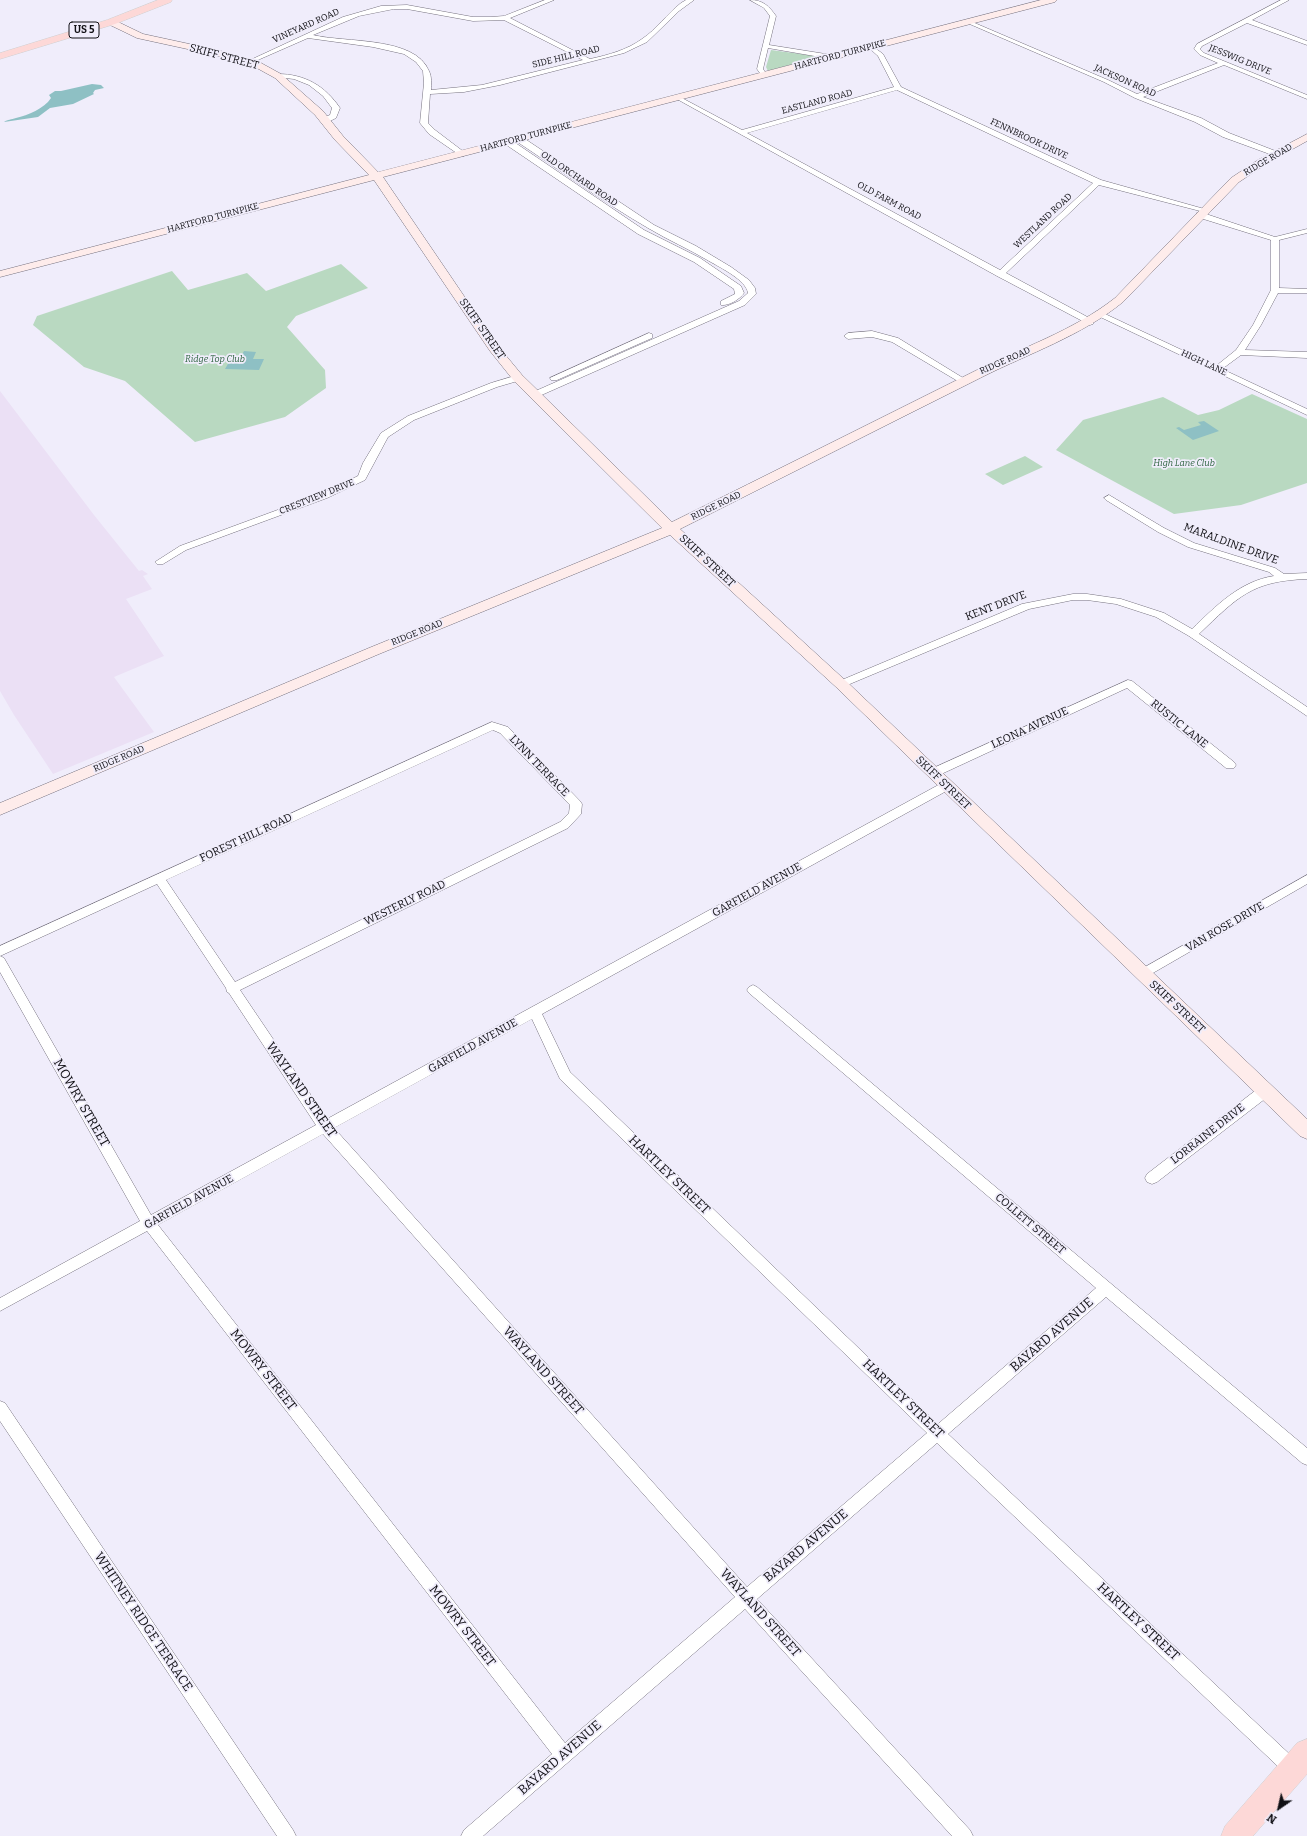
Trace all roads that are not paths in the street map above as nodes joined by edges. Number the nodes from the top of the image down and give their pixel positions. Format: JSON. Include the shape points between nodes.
{"nodes":[{"id":1,"x":167,"y":0,"type":"edge"},
{"id":2,"x":551,"y":0,"type":"edge"},
{"id":3,"x":691,"y":0,"type":"edge"},
{"id":4,"x":754,"y":0,"type":"edge"},
{"id":5,"x":1052,"y":0,"type":"edge"},
{"id":6,"x":1286,"y":0,"type":"edge"},
{"id":7,"x":397,"y":3,"type":"edge"},
{"id":8,"x":505,"y":18,"type":"junction"},
{"id":9,"x":1246,"y":20,"type":"junction"},
{"id":10,"x":110,"y":22,"type":"junction"},
{"id":11,"x":968,"y":22,"type":"junction"},
{"id":12,"x":307,"y":36,"type":"junction"},
{"id":13,"x":1307,"y":44,"type":"edge"},
{"id":14,"x":766,"y":46,"type":"junction"},
{"id":15,"x":871,"y":47,"type":"junction"},
{"id":16,"x":0,"y":56,"type":"edge"},
{"id":17,"x":832,"y":57,"type":"junction"},
{"id":18,"x":589,"y":61,"type":"junction"},
{"id":19,"x":249,"y":62,"type":"junction"},
{"id":20,"x":1224,"y":63,"type":"junction"},
{"id":21,"x":764,"y":75,"type":"junction"},
{"id":22,"x":278,"y":76,"type":"junction"},
{"id":23,"x":898,"y":88,"type":"junction"},
{"id":24,"x":427,"y":92,"type":"junction"},
{"id":25,"x":1307,"y":96,"type":"edge"},
{"id":26,"x":1137,"y":97,"type":"junction"},
{"id":27,"x":678,"y":98,"type":"junction"},
{"id":28,"x":325,"y":120,"type":"junction"},
{"id":29,"x":741,"y":132,"type":"junction"},
{"id":30,"x":1307,"y":137,"type":"edge"},
{"id":31,"x":520,"y":139,"type":"junction"},
{"id":32,"x":508,"y":142,"type":"junction"},
{"id":33,"x":460,"y":154,"type":"junction"},
{"id":34,"x":1275,"y":154,"type":"junction"},
{"id":35,"x":376,"y":176,"type":"junction"},
{"id":36,"x":1098,"y":182,"type":"junction"},
{"id":37,"x":1202,"y":212,"type":"junction"},
{"id":38,"x":631,"y":213,"type":"junction"},
{"id":39,"x":619,"y":218,"type":"junction"},
{"id":40,"x":1307,"y":232,"type":"edge"},
{"id":41,"x":660,"y":233,"type":"junction"},
{"id":42,"x":648,"y":237,"type":"junction"},
{"id":43,"x":1275,"y":239,"type":"junction"},
{"id":44,"x":0,"y":274,"type":"edge"},
{"id":45,"x":1000,"y":274,"type":"junction"},
{"id":46,"x":752,"y":290,"type":"junction"},
{"id":47,"x":1275,"y":290,"type":"junction"},
{"id":48,"x":740,"y":291,"type":"junction"},
{"id":49,"x":1307,"y":291,"type":"edge"},
{"id":50,"x":1095,"y":318,"type":"junction"},
{"id":51,"x":848,"y":336,"type":"dead end"},
{"id":52,"x":653,"y":339,"type":"junction"},
{"id":53,"x":1239,"y":352,"type":"junction"},
{"id":54,"x":1307,"y":355,"type":"edge"},
{"id":55,"x":1217,"y":369,"type":"junction"},
{"id":56,"x":518,"y":378,"type":"junction"},
{"id":57,"x":964,"y":381,"type":"junction"},
{"id":58,"x":532,"y":392,"type":"junction"},
{"id":59,"x":1307,"y":412,"type":"edge"},
{"id":60,"x":1109,"y":498,"type":"dead end"},
{"id":61,"x":671,"y":528,"type":"junction"},
{"id":62,"x":160,"y":562,"type":"dead end"},
{"id":63,"x":1307,"y":576,"type":"edge"},
{"id":64,"x":1282,"y":577,"type":"junction"},
{"id":65,"x":1193,"y":634,"type":"junction"},
{"id":66,"x":1128,"y":683,"type":"joint"},
{"id":67,"x":841,"y":684,"type":"junction"},
{"id":68,"x":1307,"y":712,"type":"edge"},
{"id":69,"x":492,"y":726,"type":"joint"},
{"id":70,"x":1230,"y":765,"type":"dead end"},
{"id":71,"x":932,"y":773,"type":"junction"},
{"id":72,"x":946,"y":786,"type":"junction"},
{"id":73,"x":0,"y":809,"type":"edge"},
{"id":74,"x":576,"y":814,"type":"joint"},
{"id":75,"x":159,"y":878,"type":"junction"},
{"id":76,"x":1307,"y":879,"type":"edge"},
{"id":77,"x":0,"y":951,"type":"edge"},
{"id":78,"x":0,"y":961,"type":"edge"},
{"id":79,"x":1142,"y":974,"type":"junction"},
{"id":80,"x":231,"y":989,"type":"junction"},
{"id":81,"x":752,"y":990,"type":"dead end"},
{"id":82,"x":535,"y":1012,"type":"junction"},
{"id":83,"x":1266,"y":1091,"type":"junction"},
{"id":84,"x":325,"y":1127,"type":"junction"},
{"id":85,"x":1307,"y":1132,"type":"edge"},
{"id":86,"x":1152,"y":1178,"type":"dead end"},
{"id":87,"x":149,"y":1224,"type":"junction"},
{"id":88,"x":1106,"y":1288,"type":"junction"},
{"id":89,"x":0,"y":1305,"type":"edge"},
{"id":90,"x":0,"y":1408,"type":"edge"},
{"id":91,"x":938,"y":1434,"type":"junction"},
{"id":92,"x":1307,"y":1458,"type":"edge"},
{"id":93,"x":746,"y":1598,"type":"junction"},
{"id":94,"x":563,"y":1755,"type":"junction"},
{"id":95,"x":1300,"y":1761,"type":"edge"},
{"id":96,"x":287,"y":1836,"type":"edge"},
{"id":97,"x":470,"y":1836,"type":"edge"},
{"id":98,"x":964,"y":1836,"type":"edge"},
{"id":99,"x":1235,"y":1836,"type":"edge"}],
"edges":[{"from":1,"to":10,"type":"main road","number":"US 5"},
{"from":2,"to":8,"type":"street","name":"VINEYARD ROAD"},
{"from":3,"to":18,"type":"street","name":"SIDE HILL ROAD","via":[[677,8],[640,44],[620,53]]},
{"from":4,"to":14,"type":"street","via":[[766,7],[773,16]]},
{"from":5,"to":11,"type":"main road","name":"HARTFORD TURNPIKE"},
{"from":6,"to":9,"type":"street","name":"JESSWIG DRIVE"},
{"from":7,"to":8,"type":"street","name":"VINEYARD ROAD","via":[[473,19]]},
{"from":7,"to":12,"type":"street","name":"VINEYARD ROAD","via":[[362,12]]},
{"from":8,"to":18,"type":"street"},
{"from":9,"to":13,"type":"street"},
{"from":9,"to":20,"type":"street","name":"JESSWIG DRIVE","via":[[1197,47],[1202,54]]},
{"from":10,"to":16,"type":"main road","number":"US 5"},
{"from":10,"to":19,"type":"main road","name":"SKIFF STREET","via":[[146,38]]},
{"from":11,"to":15,"type":"main road","name":"HARTFORD TURNPIKE"},
{"from":11,"to":26,"type":"street","name":"JACKSON ROAD"},
{"from":12,"to":19,"type":"street","name":"VINEYARD ROAD"},
{"from":12,"to":24,"type":"street","via":[[384,46],[411,55],[419,60],[426,71]]},
{"from":14,"to":17,"type":"street"},
{"from":14,"to":21,"type":"street","via":[[760,69]]},
{"from":15,"to":17,"type":"main road","name":"HARTFORD TURNPIKE"},
{"from":15,"to":23,"type":"street","via":[[881,55]]},
{"from":17,"to":21,"type":"main road","name":"HARTFORD TURNPIKE"},
{"from":18,"to":24,"type":"street","name":"SIDE HILL ROAD","via":[[493,84]]},
{"from":19,"to":22,"type":"main road","name":"SKIFF STREET"},
{"from":20,"to":25,"type":"street","name":"JESSWIG DRIVE"},
{"from":20,"to":26,"type":"street"},
{"from":21,"to":27,"type":"main road","name":"HARTFORD TURNPIKE"},
{"from":22,"to":28,"type":"main road","name":"SKIFF STREET"},
{"from":22,"to":28,"type":"street","via":[[301,79],[311,83],[326,95],[336,108],[333,116]]},
{"from":23,"to":29,"type":"street","name":"EASTLAND ROAD"},
{"from":23,"to":36,"type":"street","name":"FENNBROOK DRIVE"},
{"from":24,"to":33,"type":"street","via":[[424,123]]},
{"from":26,"to":34,"type":"street","name":"JACKSON ROAD","via":[[1198,120],[1226,135]]},
{"from":27,"to":29,"type":"street","name":"OLD FARM ROAD"},
{"from":27,"to":31,"type":"main road","name":"HARTFORD TURNPIKE"},
{"from":28,"to":35,"type":"main road","name":"SKIFF STREET"},
{"from":29,"to":45,"type":"street","name":"OLD FARM ROAD"},
{"from":30,"to":34,"type":"main road","name":"RIDGE ROAD"},
{"from":31,"to":32,"type":"main road","name":"HARTFORD TURNPIKE"},
{"from":31,"to":38,"type":"street","name":"OLD ORCHARD ROAD"},
{"from":32,"to":33,"type":"main road","name":"HARTFORD TURNPIKE"},
{"from":32,"to":39,"type":"street","name":"OLD ORCHARD ROAD"},
{"from":33,"to":35,"type":"main road","name":"HARTFORD TURNPIKE"},
{"from":34,"to":37,"type":"main road","name":"RIDGE ROAD","via":[[1235,180]]},
{"from":35,"to":44,"type":"main road","name":"HARTFORD TURNPIKE"},
{"from":35,"to":56,"type":"main road","name":"SKIFF STREET","via":[[391,194],[494,348]]},
{"from":36,"to":37,"type":"street","name":"FENNBROOK DRIVE"},
{"from":36,"to":45,"type":"street","name":"WESTLAND ROAD"},
{"from":37,"to":43,"type":"street","name":"FENNBROOK DRIVE"},
{"from":37,"to":50,"type":"main road","name":"RIDGE ROAD","via":[[1119,300]]},
{"from":38,"to":39,"type":"street","name":"OLD ORCHARD ROAD"},
{"from":38,"to":41,"type":"street","name":"OLD ORCHARD ROAD"},
{"from":39,"to":42,"type":"street","name":"OLD ORCHARD ROAD"},
{"from":40,"to":43,"type":"street"},
{"from":41,"to":42,"type":"street"},
{"from":41,"to":46,"type":"street","name":"OLD ORCHARD ROAD","via":[[712,259],[746,282]]},
{"from":42,"to":48,"type":"street","name":"OLD ORCHARD ROAD","via":[[697,260]]},
{"from":43,"to":47,"type":"street"},
{"from":45,"to":50,"type":"street","name":"OLD FARM ROAD"},
{"from":46,"to":48,"type":"street"},
{"from":46,"to":52,"type":"street","via":[[752,294],[742,303]]},
{"from":47,"to":49,"type":"street"},
{"from":47,"to":53,"type":"street","via":[[1257,325]]},
{"from":48,"to":52,"type":"street","via":[[738,296]]},
{"from":50,"to":55,"type":"street","name":"HIGH LANE"},
{"from":50,"to":57,"type":"main road","name":"RIDGE ROAD"},
{"from":51,"to":57,"type":"street","via":[[872,334],[895,340]]},
{"from":52,"to":58,"type":"street"},
{"from":53,"to":54,"type":"street"},
{"from":53,"to":55,"type":"street"},
{"from":55,"to":59,"type":"street","name":"HIGH LANE"},
{"from":56,"to":58,"type":"main road","name":"SKIFF STREET"},
{"from":56,"to":62,"type":"street","name":"CRESTVIEW DRIVE","via":[[410,418],[384,435],[362,478],[324,496],[183,548]]},
{"from":57,"to":61,"type":"main road","name":"RIDGE ROAD"},
{"from":58,"to":61,"type":"main road","name":"SKIFF STREET"},
{"from":60,"to":64,"type":"street","name":"MARALDINE DRIVE","via":[[1191,545],[1272,570]]},
{"from":61,"to":67,"type":"main road","name":"SKIFF STREET"},
{"from":61,"to":73,"type":"main road","name":"RIDGE ROAD"},
{"from":63,"to":64,"type":"street"},
{"from":64,"to":65,"type":"street","via":[[1251,585],[1238,592]]},
{"from":65,"to":67,"type":"street","name":"KENT DRIVE","via":[[1160,615],[1137,606],[1117,601],[1073,597],[1026,606]]},
{"from":65,"to":68,"type":"street","name":"KENT DRIVE"},
{"from":66,"to":70,"type":"street","name":"RUSTIC LANE"},
{"from":66,"to":71,"type":"street","name":"LEONA AVENUE"},
{"from":67,"to":71,"type":"main road","name":"SKIFF STREET"},
{"from":69,"to":74,"type":"street","name":"LYNN TERRACE","via":[[504,730],[576,804]]},
{"from":69,"to":75,"type":"street","name":"FOREST HILL ROAD"},
{"from":71,"to":72,"type":"main road","name":"SKIFF STREET"},
{"from":72,"to":79,"type":"main road","name":"SKIFF STREET"},
{"from":72,"to":82,"type":"street","name":"GARFIELD AVENUE"},
{"from":74,"to":80,"type":"street","name":"WESTERLY ROAD","via":[[564,825]]},
{"from":75,"to":77,"type":"street","name":"FOREST HILL ROAD"},
{"from":75,"to":80,"type":"street","name":"WAYLAND STREET"},
{"from":76,"to":79,"type":"street","name":"VAN ROSE DRIVE"},
{"from":78,"to":87,"type":"street","name":"MOWRY STREET"},
{"from":79,"to":83,"type":"main road","name":"SKIFF STREET"},
{"from":80,"to":84,"type":"street","name":"WAYLAND STREET"},
{"from":81,"to":88,"type":"street","name":"COLLETT STREET"},
{"from":82,"to":84,"type":"street","name":"GARFIELD AVENUE"},
{"from":82,"to":91,"type":"street","name":"HARTLEY STREET","via":[[565,1075]]},
{"from":83,"to":85,"type":"main road","name":"SKIFF STREET"},
{"from":83,"to":86,"type":"street","name":"LORRAINE DRIVE"},
{"from":84,"to":87,"type":"street","name":"GARFIELD AVENUE"},
{"from":84,"to":93,"type":"street","name":"WAYLAND STREET"},
{"from":87,"to":89,"type":"street","name":"GARFIELD AVENUE"},
{"from":87,"to":94,"type":"street","name":"MOWRY STREET"},
{"from":88,"to":91,"type":"street","name":"BAYARD AVENUE"},
{"from":88,"to":92,"type":"street","name":"COLLETT STREET"},
{"from":90,"to":96,"type":"street","name":"WHITNEY RIDGE TERRACE"},
{"from":91,"to":93,"type":"street","name":"BAYARD AVENUE"},
{"from":91,"to":95,"type":"street","name":"HARTLEY STREET"},
{"from":93,"to":94,"type":"street","name":"BAYARD AVENUE"},
{"from":93,"to":98,"type":"street","name":"WAYLAND STREET"},
{"from":94,"to":97,"type":"street","name":"BAYARD AVENUE"},
{"from":95,"to":99,"type":"main road"}]}
